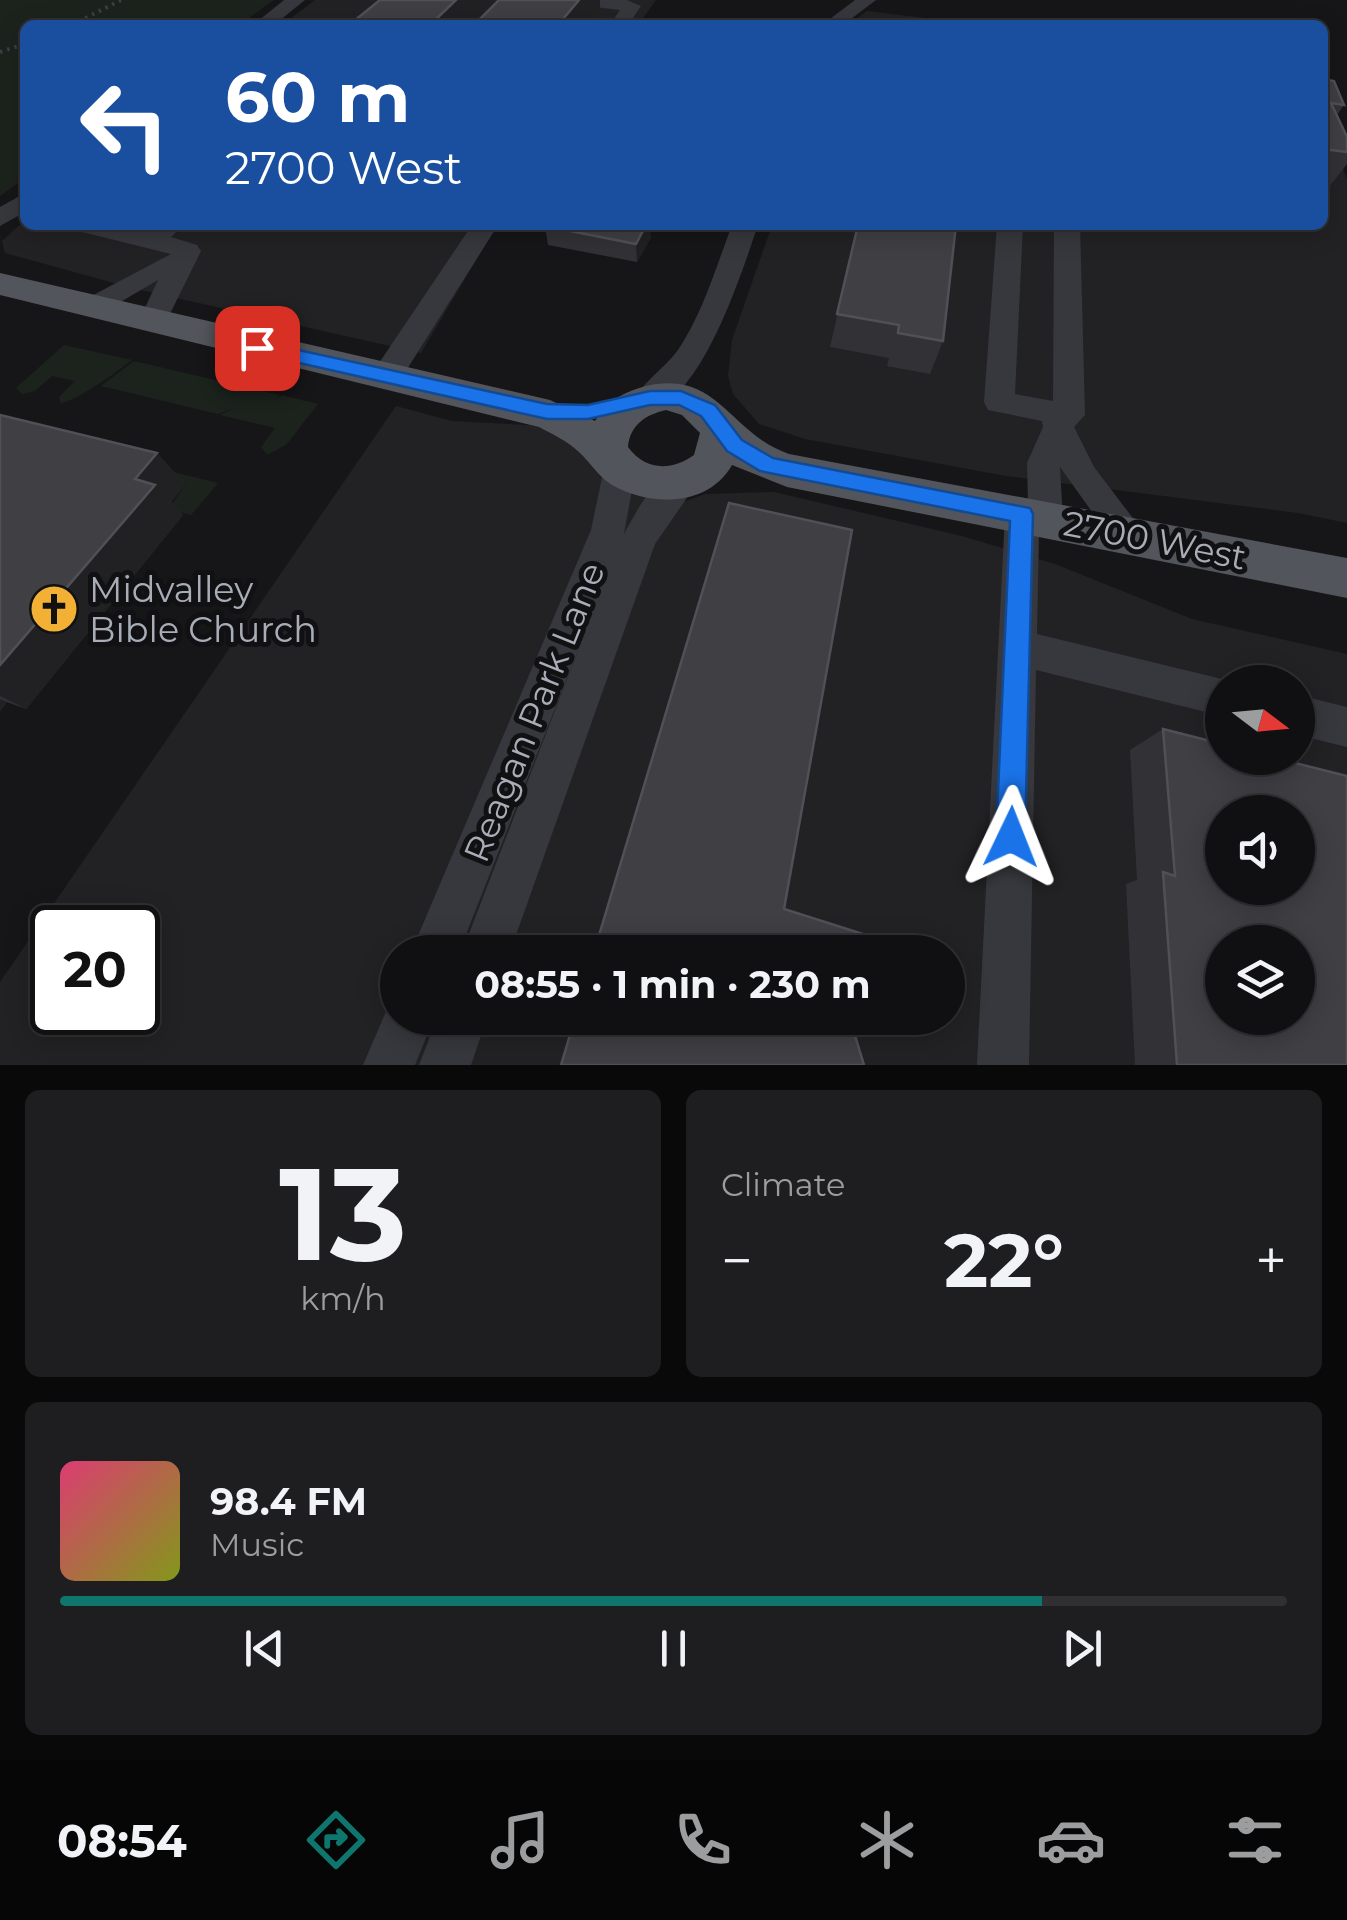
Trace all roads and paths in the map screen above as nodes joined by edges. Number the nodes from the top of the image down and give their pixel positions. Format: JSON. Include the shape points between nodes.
{"nodes":[{"id":1,"x":121,"y":0,"type":"edge"},
{"id":2,"x":296,"y":0,"type":"edge"},
{"id":3,"x":578,"y":0,"type":"edge"},
{"id":4,"x":867,"y":0,"type":"edge"},
{"id":5,"x":82,"y":20,"type":"edge"},
{"id":6,"x":269,"y":20,"type":"edge"},
{"id":7,"x":622,"y":20,"type":"edge"},
{"id":8,"x":838,"y":20,"type":"edge"},
{"id":9,"x":482,"y":230,"type":"edge"},
{"id":10,"x":743,"y":230,"type":"edge"},
{"id":11,"x":1010,"y":230,"type":"edge"},
{"id":12,"x":1067,"y":230,"type":"edge"},
{"id":13,"x":162,"y":232,"type":"edge"},
{"id":14,"x":179,"y":260,"type":"junction"},
{"id":15,"x":0,"y":284,"type":"edge"},
{"id":16,"x":90,"y":308,"type":"junction"},
{"id":17,"x":152,"y":323,"type":"junction"},
{"id":18,"x":704,"y":333,"type":"junction"},
{"id":19,"x":386,"y":377,"type":"junction"},
{"id":20,"x":643,"y":400,"type":"junction"},
{"id":21,"x":526,"y":409,"type":"junction"},
{"id":22,"x":715,"y":421,"type":"junction"},
{"id":23,"x":1056,"y":423,"type":"junction"},
{"id":24,"x":615,"y":462,"type":"junction"},
{"id":25,"x":786,"y":470,"type":"junction"},
{"id":26,"x":689,"y":479,"type":"junction"},
{"id":27,"x":1034,"y":517,"type":"junction"},
{"id":28,"x":1127,"y":534,"type":"junction"},
{"id":29,"x":1347,"y":578,"type":"edge"},
{"id":30,"x":1017,"y":647,"type":"junction"},
{"id":31,"x":1205,"y":693,"type":"edge"},
{"id":32,"x":1315,"y":719,"type":"edge"},
{"id":33,"x":1347,"y":727,"type":"edge"},
{"id":34,"x":443,"y":935,"type":"edge"},
{"id":35,"x":492,"y":935,"type":"edge"},
{"id":36,"x":402,"y":1035,"type":"edge"},
{"id":37,"x":456,"y":1035,"type":"edge"},
{"id":38,"x":389,"y":1065,"type":"edge"},
{"id":39,"x":445,"y":1065,"type":"edge"},
{"id":40,"x":1003,"y":1065,"type":"edge"}],
"edges":[{"from":1,"to":5,"type":"path"},
{"from":2,"to":6,"type":"street"},
{"from":3,"to":7,"type":"street","via":[[632,6]]},
{"from":4,"to":8,"type":"street"},
{"from":9,"to":19,"type":"street"},
{"from":10,"to":18,"type":"street"},
{"from":11,"to":23,"type":"street","via":[[999,402]]},
{"from":12,"to":23,"type":"street","via":[[1070,415]]},
{"from":13,"to":14,"type":"street","via":[[188,252]]},
{"from":14,"to":16,"type":"street"},
{"from":14,"to":17,"type":"street"},
{"from":15,"to":16,"type":"main road"},
{"from":16,"to":17,"type":"main road"},
{"from":17,"to":19,"type":"main road"},
{"from":18,"to":20,"type":"street","via":[[685,368]]},
{"from":18,"to":22,"type":"street","via":[[701,372]]},
{"from":19,"to":21,"type":"main road"},
{"from":20,"to":21,"type":"main road","via":[[588,412]]},
{"from":20,"to":22,"type":"main road","via":[[681,398]]},
{"from":20,"to":24,"type":"main road","via":[[623,410],[608,432]]},
{"from":21,"to":24,"type":"main road","via":[[572,424]]},
{"from":22,"to":25,"type":"main road","name":"2700 West","via":[[750,457]]},
{"from":22,"to":26,"type":"main road","via":[[718,457]]},
{"from":23,"to":27,"type":"street","via":[[1042,459]]},
{"from":23,"to":28,"type":"street","via":[[1097,500]]},
{"from":24,"to":26,"type":"main road","via":[[648,482]]},
{"from":24,"to":34,"type":"street","name":"Reagan Park Lane","via":[[608,530]]},
{"from":25,"to":26,"type":"main road","name":"2700 West"},
{"from":25,"to":27,"type":"main road","name":"2700 West"},
{"from":26,"to":35,"type":"street","name":"Reagan Park Lane","via":[[655,512],[638,541]]},
{"from":27,"to":28,"type":"main road","name":"2700 West"},
{"from":27,"to":30,"type":"street"},
{"from":28,"to":29,"type":"main road","name":"2700 West"},
{"from":30,"to":31,"type":"street"},
{"from":30,"to":40,"type":"street"},
{"from":32,"to":33,"type":"street"},
{"from":36,"to":38,"type":"street"},
{"from":37,"to":39,"type":"street"}]}
